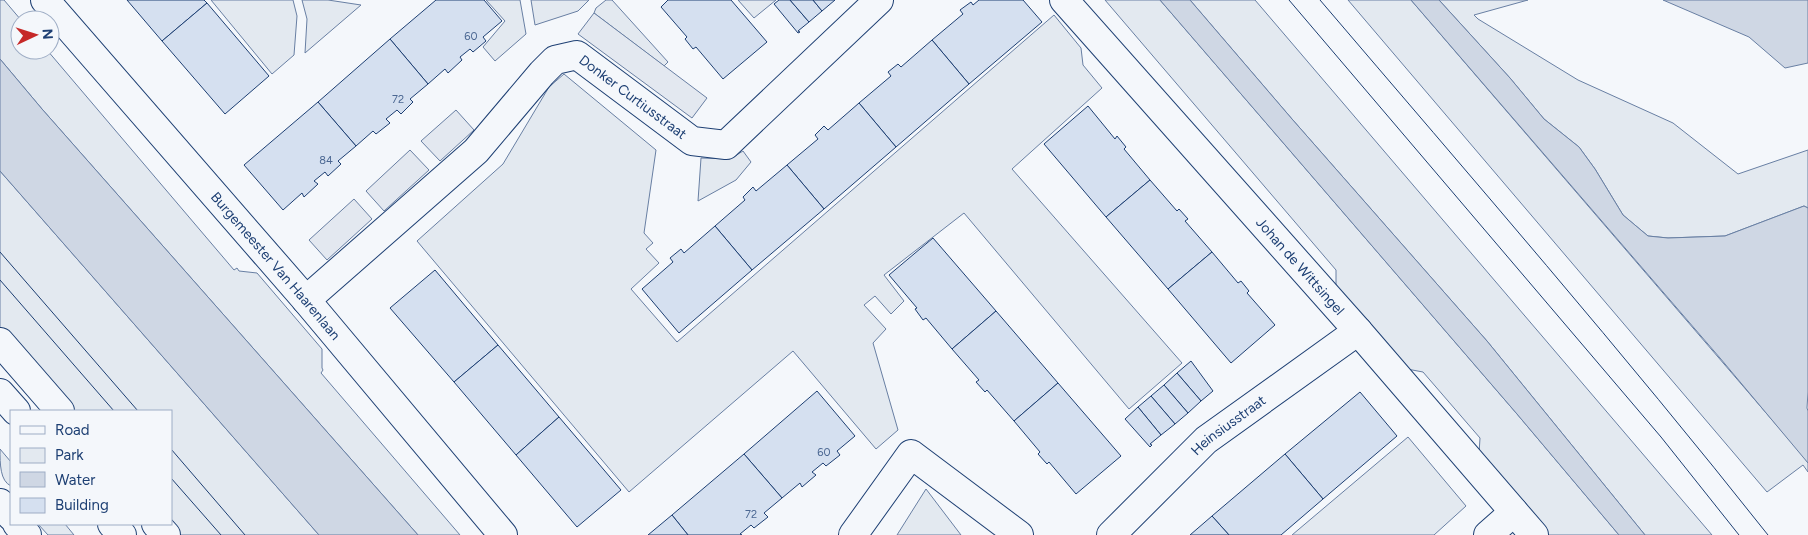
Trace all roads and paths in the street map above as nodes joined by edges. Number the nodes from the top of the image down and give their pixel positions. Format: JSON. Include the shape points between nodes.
{"nodes":[{"id":1,"x":45,"y":0,"type":"edge"},
{"id":2,"x":879,"y":0,"type":"edge"},
{"id":3,"x":1064,"y":0,"type":"edge"},
{"id":4,"x":306,"y":300,"type":"junction"},
{"id":5,"x":1358,"y":331,"type":"junction"},
{"id":6,"x":0,"y":342,"type":"edge"},
{"id":7,"x":0,"y":393,"type":"edge"},
{"id":8,"x":15,"y":410,"type":"edge"},
{"id":9,"x":59,"y":410,"type":"edge"},
{"id":10,"x":1514,"y":512,"type":"junction"},
{"id":11,"x":18,"y":525,"type":"edge"},
{"id":12,"x":113,"y":525,"type":"edge"},
{"id":13,"x":157,"y":525,"type":"edge"},
{"id":14,"x":27,"y":535,"type":"edge"},
{"id":15,"x":122,"y":535,"type":"edge"},
{"id":16,"x":166,"y":535,"type":"edge"},
{"id":17,"x":503,"y":535,"type":"edge"},
{"id":18,"x":853,"y":535,"type":"edge"},
{"id":19,"x":1019,"y":535,"type":"edge"},
{"id":20,"x":1111,"y":535,"type":"edge"},
{"id":21,"x":1488,"y":535,"type":"edge"},
{"id":22,"x":1534,"y":535,"type":"edge"}],
"edges":[{"from":1,"to":4,"type":"street","name":"Burgemeester Van Haarenlaan"},
{"from":2,"to":4,"type":"street","name":"Donker Curtiusstraat","via":[[726,145],[692,141],[577,55],[555,60],[476,151]]},
{"from":3,"to":5,"type":"street","name":"Johan de Wittsingel"},
{"from":4,"to":17,"type":"street","name":"Burgemeester Van Haarenlaan"},
{"from":5,"to":10,"type":"street","name":"Johan de Wittsingel"},
{"from":5,"to":20,"type":"street","name":"Heinsiusstraat","via":[[1206,440]]},
{"from":6,"to":9,"type":"street"},
{"from":7,"to":8,"type":"street"},
{"from":10,"to":21,"type":"street"},
{"from":10,"to":22,"type":"street","name":"Johan de Wittsingel"},
{"from":11,"to":14,"type":"street"},
{"from":12,"to":15,"type":"street"},
{"from":13,"to":16,"type":"street"},
{"from":18,"to":19,"type":"street","via":[[911,454]]}]}
